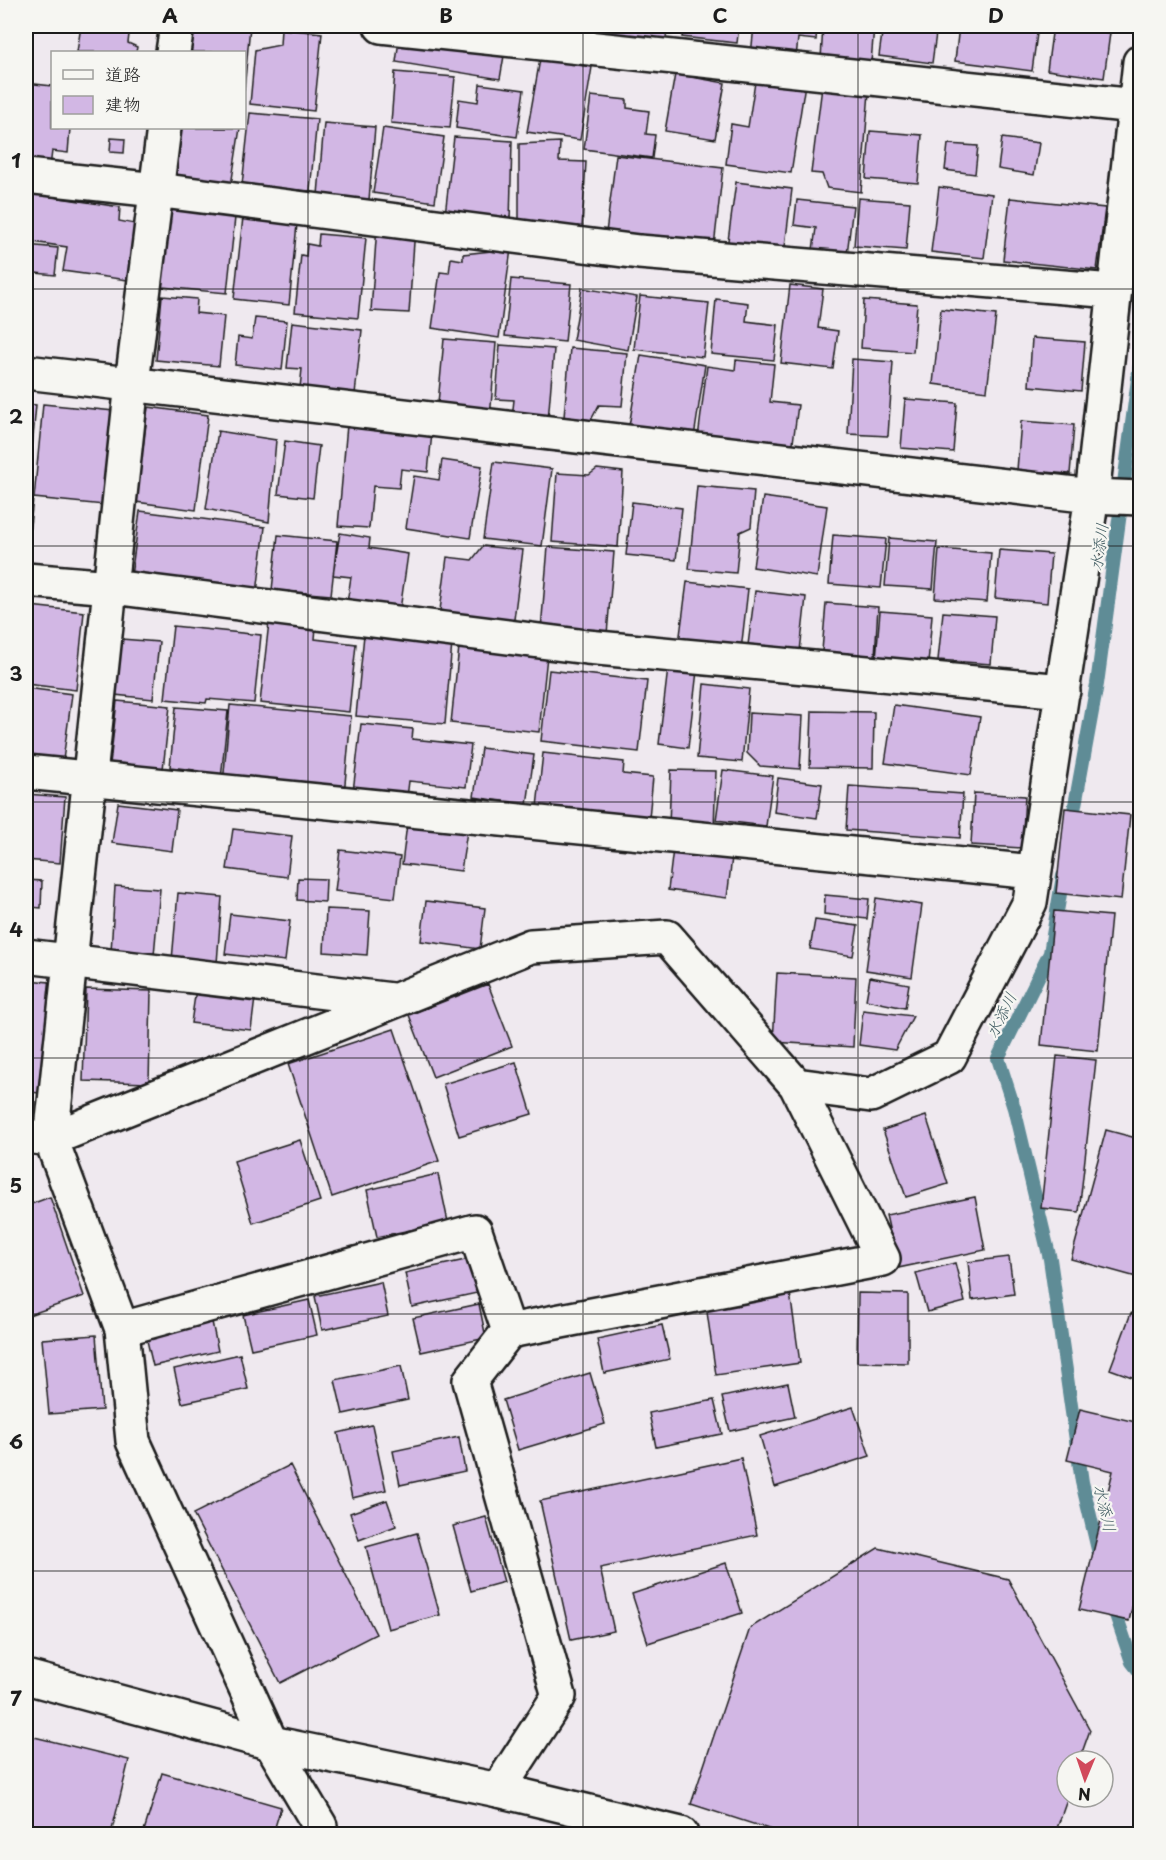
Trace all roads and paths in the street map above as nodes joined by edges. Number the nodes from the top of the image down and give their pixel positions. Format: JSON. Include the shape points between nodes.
{"nodes":[{"id":1,"x":177,"y":26,"type":"edge"},
{"id":2,"x":381,"y":26,"type":"edge"},
{"id":3,"x":589,"y":37,"type":"edge"},
{"id":4,"x":173,"y":51,"type":"edge"},
{"id":5,"x":1140,"y":62,"type":"edge"},
{"id":6,"x":1135,"y":106,"type":"junction"},
{"id":7,"x":164,"y":129,"type":"edge"},
{"id":8,"x":26,"y":176,"type":"edge"},
{"id":9,"x":156,"y":190,"type":"junction"},
{"id":10,"x":1113,"y":291,"type":"junction"},
{"id":11,"x":26,"y":372,"type":"edge"},
{"id":12,"x":132,"y":383,"type":"junction"},
{"id":13,"x":1114,"y":496,"type":"edge"},
{"id":14,"x":26,"y":580,"type":"edge"},
{"id":15,"x":112,"y":587,"type":"junction"},
{"id":16,"x":1063,"y":691,"type":"junction"},
{"id":17,"x":26,"y":772,"type":"edge"},
{"id":18,"x":90,"y":779,"type":"junction"},
{"id":19,"x":1034,"y":872,"type":"junction"},
{"id":20,"x":26,"y":956,"type":"edge"},
{"id":21,"x":70,"y":960,"type":"junction"},
{"id":22,"x":394,"y":1000,"type":"junction"},
{"id":23,"x":796,"y":1085,"type":"junction"},
{"id":24,"x":38,"y":1138,"type":"edge"},
{"id":25,"x":122,"y":1329,"type":"junction"},
{"id":26,"x":509,"y":1332,"type":"junction"},
{"id":27,"x":26,"y":1677,"type":"edge"},
{"id":28,"x":271,"y":1743,"type":"junction"},
{"id":29,"x":498,"y":1790,"type":"junction"},
{"id":30,"x":319,"y":1834,"type":"edge"},
{"id":31,"x":681,"y":1834,"type":"edge"}],
"edges":[{"from":1,"to":4,"type":"street"},
{"from":2,"to":3,"type":"street"},
{"from":3,"to":6,"type":"street"},
{"from":5,"to":6,"type":"street"},
{"from":6,"to":10,"type":"street"},
{"from":7,"to":9,"type":"street"},
{"from":8,"to":9,"type":"street"},
{"from":9,"to":10,"type":"street","via":[[639,252]]},
{"from":9,"to":12,"type":"street"},
{"from":10,"to":13,"type":"street"},
{"from":11,"to":12,"type":"street"},
{"from":12,"to":13,"type":"street"},
{"from":12,"to":15,"type":"street"},
{"from":13,"to":16,"type":"street"},
{"from":14,"to":15,"type":"street"},
{"from":15,"to":16,"type":"street","via":[[587,647]]},
{"from":15,"to":18,"type":"street"},
{"from":16,"to":19,"type":"street"},
{"from":17,"to":18,"type":"street"},
{"from":18,"to":19,"type":"street"},
{"from":18,"to":21,"type":"street"},
{"from":19,"to":23,"type":"street","via":[[1030,902],[949,1057],[871,1095]]},
{"from":20,"to":21,"type":"street"},
{"from":21,"to":22,"type":"street"},
{"from":21,"to":24,"type":"street"},
{"from":22,"to":23,"type":"street","via":[[531,946],[667,937]]},
{"from":22,"to":24,"type":"street"},
{"from":23,"to":26,"type":"street","via":[[883,1259]]},
{"from":24,"to":25,"type":"street"},
{"from":25,"to":26,"type":"street","via":[[475,1231]]},
{"from":25,"to":28,"type":"street","via":[[133,1441]]},
{"from":26,"to":29,"type":"street","via":[[470,1380],[559,1695]]},
{"from":27,"to":28,"type":"street"},
{"from":28,"to":29,"type":"street"},
{"from":28,"to":30,"type":"street","via":[[320,1826]]},
{"from":29,"to":31,"type":"street"}]}
